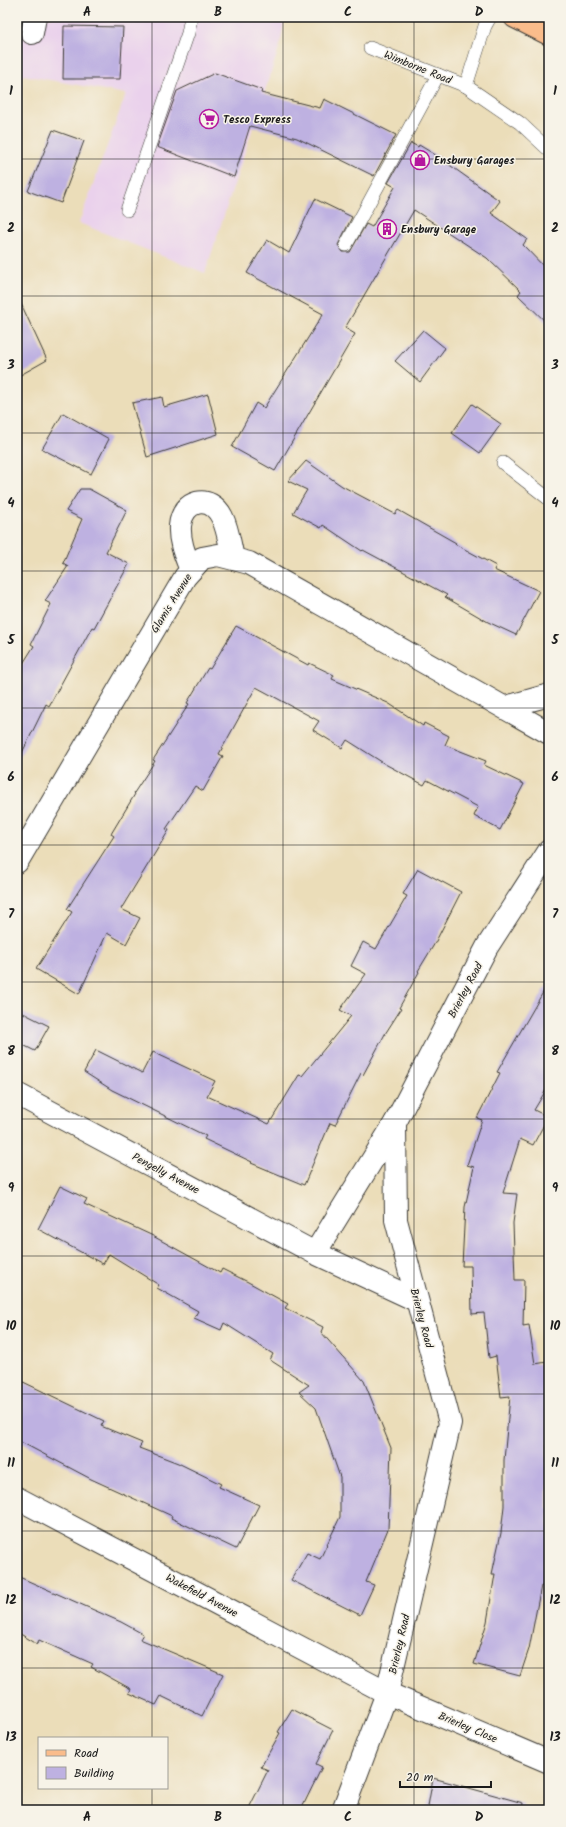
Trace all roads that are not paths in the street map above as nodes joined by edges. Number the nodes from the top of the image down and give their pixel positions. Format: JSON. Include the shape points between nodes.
{"nodes":[{"id":1,"x":191,"y":17,"type":"edge"},
{"id":2,"x":490,"y":17,"type":"edge"},
{"id":3,"x":515,"y":17,"type":"edge"},
{"id":4,"x":549,"y":34,"type":"edge"},
{"id":5,"x":370,"y":48,"type":"dead end"},
{"id":6,"x":438,"y":75,"type":"junction"},
{"id":7,"x":466,"y":86,"type":"junction"},
{"id":8,"x":549,"y":150,"type":"edge"},
{"id":9,"x":127,"y":210,"type":"dead end"},
{"id":10,"x":346,"y":245,"type":"dead end"},
{"id":11,"x":503,"y":463,"type":"dead end"},
{"id":12,"x":549,"y":499,"type":"edge"},
{"id":13,"x":233,"y":558,"type":"junction"},
{"id":14,"x":191,"y":570,"type":"junction"},
{"id":15,"x":549,"y":695,"type":"edge"},
{"id":16,"x":506,"y":707,"type":"junction"},
{"id":17,"x":549,"y":733,"type":"edge"},
{"id":18,"x":549,"y":851,"type":"edge"},
{"id":19,"x":17,"y":862,"type":"edge"},
{"id":20,"x":17,"y":1094,"type":"edge"},
{"id":21,"x":395,"y":1123,"type":"junction"},
{"id":22,"x":315,"y":1253,"type":"junction"},
{"id":23,"x":416,"y":1300,"type":"junction"},
{"id":24,"x":17,"y":1498,"type":"edge"},
{"id":25,"x":387,"y":1693,"type":"junction"},
{"id":26,"x":549,"y":1762,"type":"edge"},
{"id":27,"x":343,"y":1810,"type":"edge"}],
"edges":[{"from":1,"to":9,"type":"lane","via":[[188,33]]},
{"from":2,"to":7,"type":"lane","name":"Wimborne Road"},
{"from":3,"to":4,"type":"main road"},
{"from":5,"to":6,"type":"lane","name":"Wimborne Road"},
{"from":6,"to":7,"type":"lane","name":"Wimborne Road"},
{"from":6,"to":10,"type":"lane"},
{"from":7,"to":8,"type":"lane","name":"Wimborne Road","via":[[520,123]]},
{"from":11,"to":12,"type":"lane"},
{"from":13,"to":14,"type":"street","name":"Glamis Avenue","via":[[218,555],[202,558]]},
{"from":13,"to":14,"type":"street","via":[[222,517],[215,507],[197,502],[183,513],[180,524],[180,542]]},
{"from":13,"to":16,"type":"street","name":"Glamis Avenue","via":[[249,564]]},
{"from":14,"to":19,"type":"street","name":"Glamis Avenue"},
{"from":15,"to":16,"type":"street"},
{"from":16,"to":17,"type":"street","name":"Glamis Avenue"},
{"from":18,"to":21,"type":"street","name":"Brierley Road","via":[[487,947]]},
{"from":20,"to":22,"type":"street","name":"Pengelly Avenue"},
{"from":21,"to":22,"type":"street"},
{"from":21,"to":23,"type":"street","name":"Brierley Road","via":[[396,1220]]},
{"from":22,"to":23,"type":"street","name":"Pengelly Avenue"},
{"from":23,"to":25,"type":"street","name":"Brierley Road","via":[[450,1423]]},
{"from":24,"to":25,"type":"street","name":"Wakefield Avenue"},
{"from":25,"to":26,"type":"street","name":"Brierley Close"},
{"from":25,"to":27,"type":"street","name":"Brierley Road"}]}
